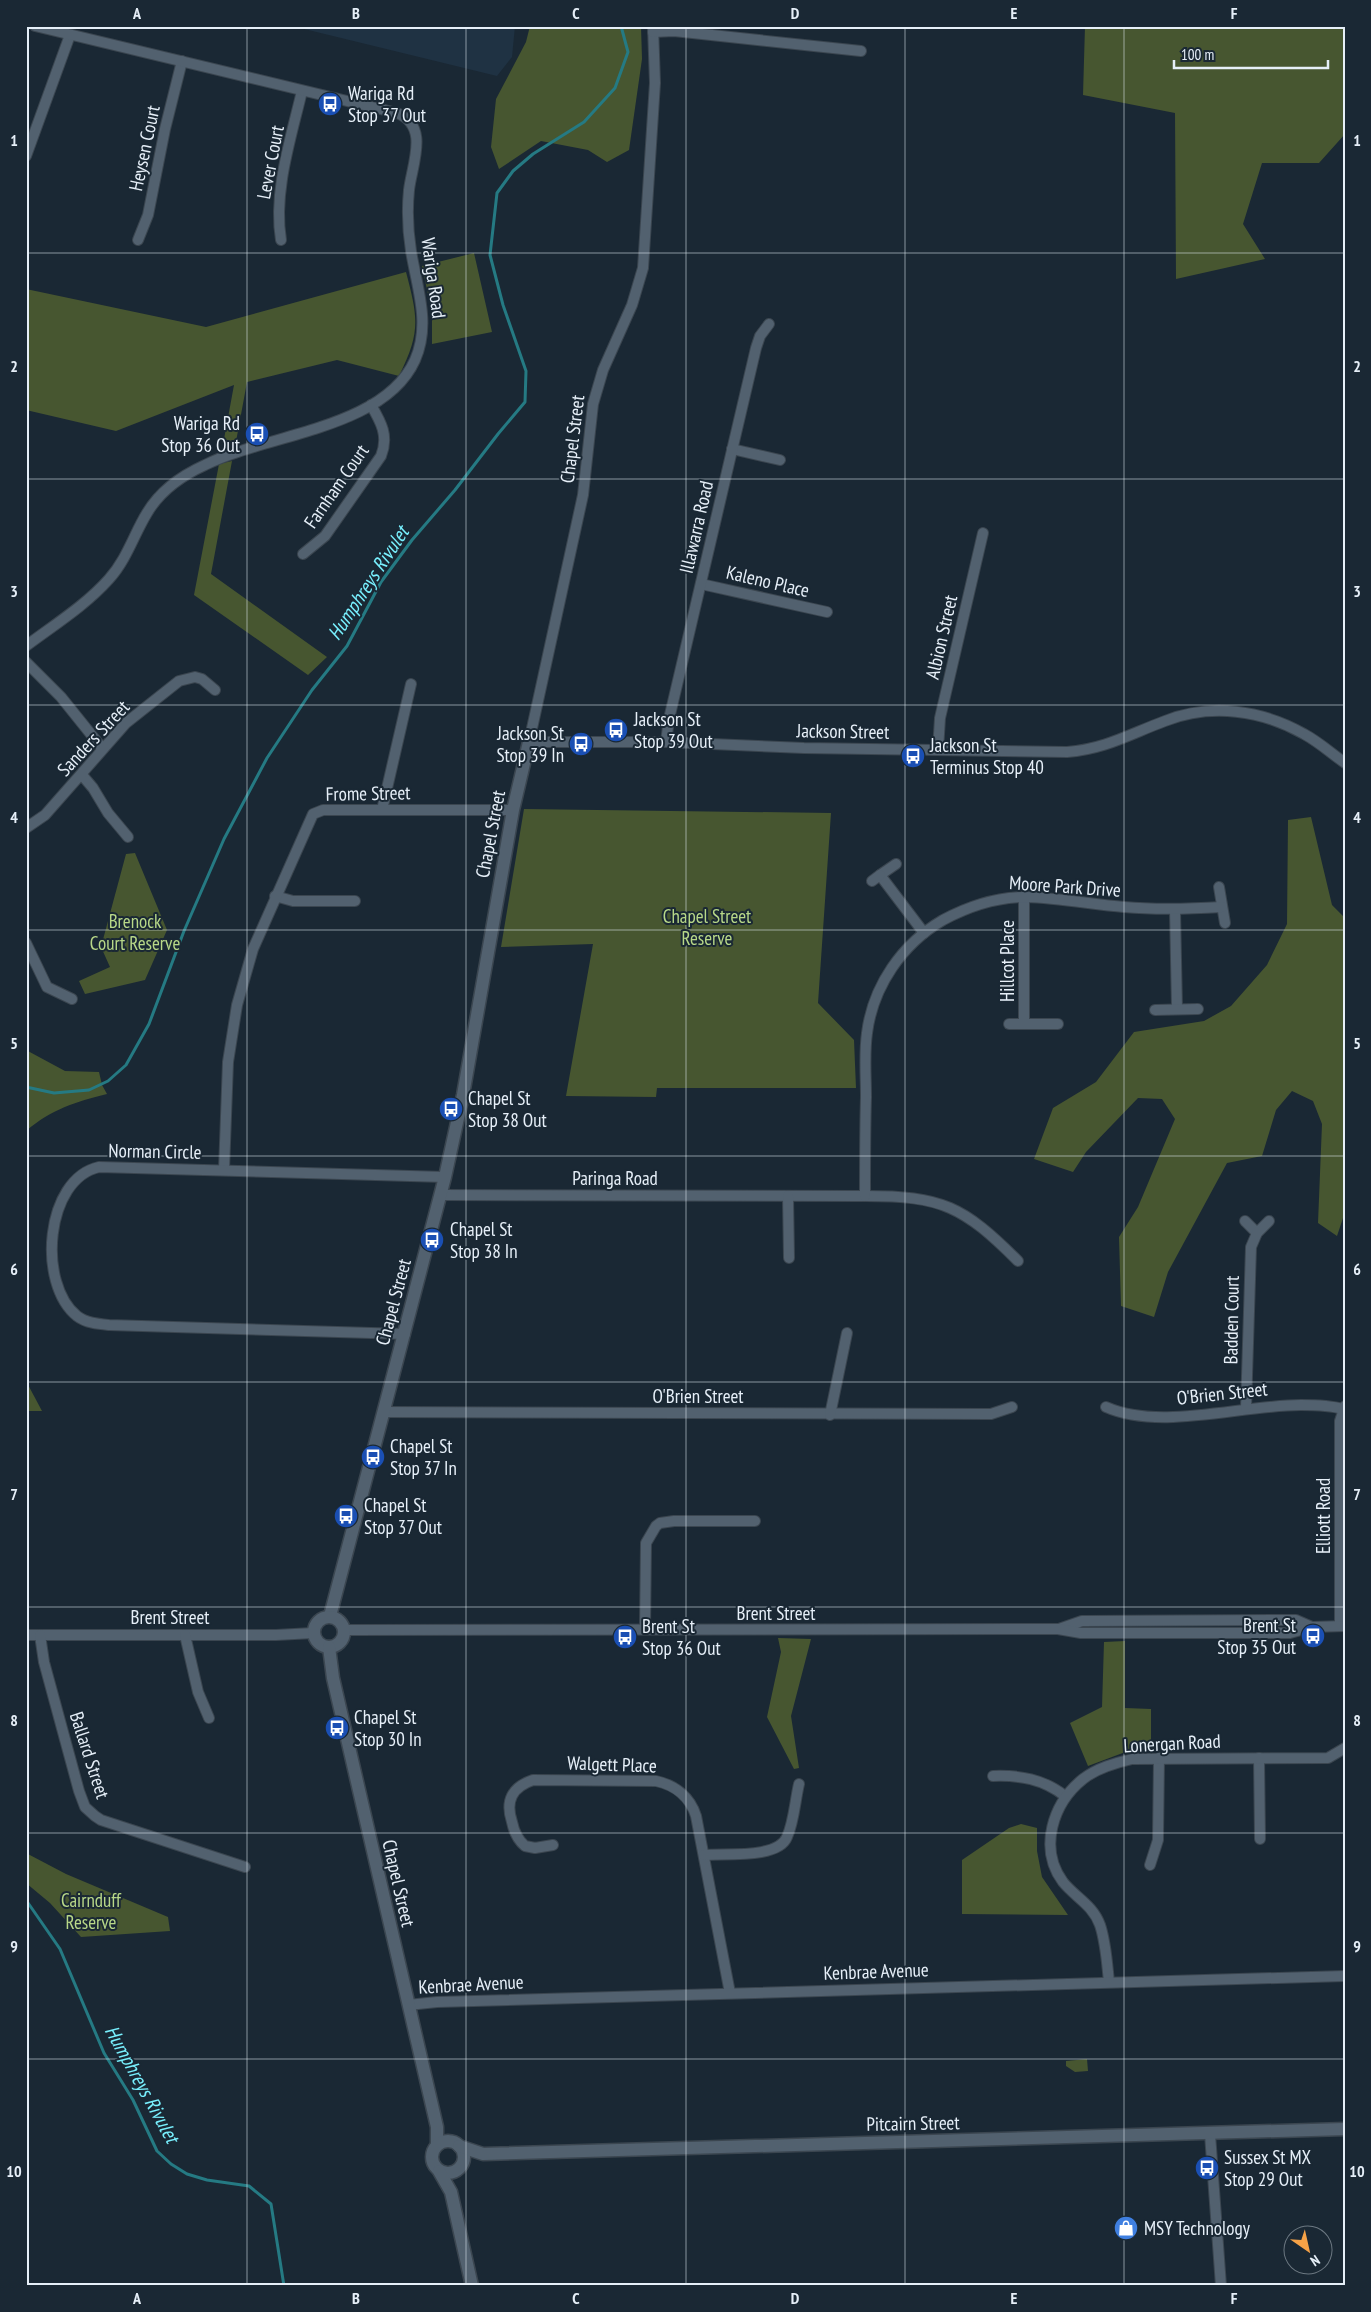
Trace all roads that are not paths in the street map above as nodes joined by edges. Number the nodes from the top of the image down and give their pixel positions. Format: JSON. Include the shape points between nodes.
{"nodes":[{"id":1,"x":35,"y":26,"type":"edge"},
{"id":2,"x":653,"y":29,"type":"edge"},
{"id":3,"x":70,"y":35,"type":"junction"},
{"id":4,"x":861,"y":51,"type":"dead end"},
{"id":5,"x":182,"y":61,"type":"junction"},
{"id":6,"x":302,"y":91,"type":"junction"},
{"id":7,"x":26,"y":156,"type":"edge"},
{"id":8,"x":138,"y":240,"type":"dead end"},
{"id":9,"x":281,"y":240,"type":"dead end"},
{"id":10,"x":769,"y":324,"type":"dead end"},
{"id":11,"x":372,"y":405,"type":"junction"},
{"id":12,"x":732,"y":449,"type":"junction"},
{"id":13,"x":780,"y":460,"type":"dead end"},
{"id":14,"x":983,"y":533,"type":"dead end"},
{"id":15,"x":303,"y":554,"type":"dead end"},
{"id":16,"x":701,"y":584,"type":"junction"},
{"id":17,"x":827,"y":612,"type":"dead end"},
{"id":18,"x":26,"y":646,"type":"edge"},
{"id":19,"x":26,"y":662,"type":"edge"},
{"id":20,"x":412,"y":684,"type":"dead end"},
{"id":21,"x":215,"y":690,"type":"dead end"},
{"id":22,"x":529,"y":742,"type":"junction"},
{"id":23,"x":666,"y":742,"type":"junction"},
{"id":24,"x":102,"y":748,"type":"junction"},
{"id":25,"x":938,"y":750,"type":"junction"},
{"id":26,"x":1345,"y":763,"type":"edge"},
{"id":27,"x":82,"y":775,"type":"junction"},
{"id":28,"x":382,"y":810,"type":"junction"},
{"id":29,"x":513,"y":810,"type":"junction"},
{"id":30,"x":26,"y":828,"type":"edge"},
{"id":31,"x":128,"y":837,"type":"dead end"},
{"id":32,"x":896,"y":864,"type":"dead end"},
{"id":33,"x":1219,"y":887,"type":"dead end"},
{"id":34,"x":275,"y":896,"type":"junction"},
{"id":35,"x":1024,"y":897,"type":"junction"},
{"id":36,"x":355,"y":901,"type":"dead end"},
{"id":37,"x":1222,"y":907,"type":"junction"},
{"id":38,"x":1175,"y":910,"type":"junction"},
{"id":39,"x":1225,"y":923,"type":"dead end"},
{"id":40,"x":924,"y":933,"type":"junction"},
{"id":41,"x":26,"y":943,"type":"edge"},
{"id":42,"x":72,"y":999,"type":"dead end"},
{"id":43,"x":1177,"y":1009,"type":"junction"},
{"id":44,"x":1198,"y":1009,"type":"dead end"},
{"id":45,"x":1155,"y":1010,"type":"dead end"},
{"id":46,"x":1008,"y":1024,"type":"dead end"},
{"id":47,"x":1024,"y":1024,"type":"junction"},
{"id":48,"x":1058,"y":1024,"type":"dead end"},
{"id":49,"x":224,"y":1170,"type":"junction"},
{"id":50,"x":445,"y":1177,"type":"junction"},
{"id":51,"x":441,"y":1195,"type":"junction"},
{"id":52,"x":788,"y":1196,"type":"junction"},
{"id":53,"x":865,"y":1196,"type":"junction"},
{"id":54,"x":1246,"y":1221,"type":"dead end"},
{"id":55,"x":1269,"y":1221,"type":"dead end"},
{"id":56,"x":1257,"y":1233,"type":"junction"},
{"id":57,"x":789,"y":1258,"type":"dead end"},
{"id":58,"x":1018,"y":1261,"type":"dead end"},
{"id":59,"x":847,"y":1333,"type":"dead end"},
{"id":60,"x":405,"y":1334,"type":"junction"},
{"id":61,"x":1012,"y":1407,"type":"dead end"},
{"id":62,"x":1106,"y":1407,"type":"dead end"},
{"id":63,"x":1246,"y":1408,"type":"junction"},
{"id":64,"x":1344,"y":1408,"type":"edge"},
{"id":65,"x":383,"y":1412,"type":"junction"},
{"id":66,"x":830,"y":1415,"type":"junction"},
{"id":67,"x":754,"y":1521,"type":"dead end"},
{"id":68,"x":330,"y":1616,"type":"junction"},
{"id":69,"x":1342,"y":1626,"type":"edge"},
{"id":70,"x":645,"y":1629,"type":"junction"},
{"id":71,"x":344,"y":1630,"type":"junction"},
{"id":72,"x":313,"y":1633,"type":"junction"},
{"id":73,"x":26,"y":1635,"type":"edge"},
{"id":74,"x":40,"y":1635,"type":"junction"},
{"id":75,"x":185,"y":1635,"type":"junction"},
{"id":76,"x":329,"y":1647,"type":"junction"},
{"id":77,"x":209,"y":1718,"type":"dead end"},
{"id":78,"x":1345,"y":1748,"type":"edge"},
{"id":79,"x":1159,"y":1758,"type":"junction"},
{"id":80,"x":1259,"y":1758,"type":"junction"},
{"id":81,"x":993,"y":1776,"type":"dead end"},
{"id":82,"x":799,"y":1784,"type":"dead end"},
{"id":83,"x":1065,"y":1796,"type":"junction"},
{"id":84,"x":1260,"y":1839,"type":"dead end"},
{"id":85,"x":553,"y":1845,"type":"dead end"},
{"id":86,"x":704,"y":1855,"type":"junction"},
{"id":87,"x":1150,"y":1865,"type":"dead end"},
{"id":88,"x":245,"y":1866,"type":"dead end"},
{"id":89,"x":1345,"y":1976,"type":"edge"},
{"id":90,"x":1109,"y":1982,"type":"junction"},
{"id":91,"x":730,"y":1993,"type":"junction"},
{"id":92,"x":408,"y":2005,"type":"junction"},
{"id":93,"x":437,"y":2127,"type":"junction"},
{"id":94,"x":1345,"y":2129,"type":"edge"},
{"id":95,"x":1210,"y":2134,"type":"junction"},
{"id":96,"x":455,"y":2144,"type":"junction"},
{"id":97,"x":437,"y":2146,"type":"junction"},
{"id":98,"x":483,"y":2154,"type":"junction"},
{"id":99,"x":460,"y":2168,"type":"junction"},
{"id":100,"x":439,"y":2171,"type":"junction"},
{"id":101,"x":451,"y":2192,"type":"junction"},
{"id":102,"x":472,"y":2286,"type":"edge"},
{"id":103,"x":1221,"y":2286,"type":"edge"}],
"edges":[{"from":1,"to":3,"type":"street","name":"Wariga Road"},
{"from":2,"to":4,"type":"street"},
{"from":2,"to":22,"type":"street","name":"Chapel Street","via":[[655,83],[643,268],[593,404],[583,495]]},
{"from":3,"to":5,"type":"street","name":"Wariga Road"},
{"from":3,"to":7,"type":"street"},
{"from":5,"to":6,"type":"street","name":"Wariga Road"},
{"from":5,"to":8,"type":"street","name":"Heysen Court","via":[[148,215]]},
{"from":6,"to":9,"type":"street","name":"Lever Court","via":[[278,213]]},
{"from":6,"to":11,"type":"street","name":"Wariga Road","via":[[404,116],[418,136],[409,218],[411,251],[424,319],[423,337],[415,360],[401,383]]},
{"from":10,"to":12,"type":"street","name":"Illawarra Road","via":[[756,348]]},
{"from":11,"to":15,"type":"street","name":"Farnham Court","via":[[385,432],[381,456],[325,536]]},
{"from":11,"to":18,"type":"street","name":"Wariga Road","via":[[338,420],[225,456],[177,481],[147,512],[123,560],[110,578]]},
{"from":12,"to":13,"type":"street"},
{"from":12,"to":16,"type":"street","name":"Illawarra Road"},
{"from":14,"to":25,"type":"street","name":"Albion Street","via":[[940,718]]},
{"from":16,"to":17,"type":"street","name":"Kaleno Place"},
{"from":16,"to":23,"type":"street","name":"Illawarra Road"},
{"from":19,"to":24,"type":"street","via":[[61,697]]},
{"from":20,"to":28,"type":"street"},
{"from":21,"to":24,"type":"street","name":"Sanders Street","via":[[195,677],[179,681],[139,712]]},
{"from":22,"to":23,"type":"street","name":"Jackson Street"},
{"from":22,"to":29,"type":"street","name":"Chapel Street"},
{"from":23,"to":25,"type":"street","name":"Jackson Street"},
{"from":24,"to":27,"type":"street","name":"Sanders Street"},
{"from":25,"to":26,"type":"street","name":"Jackson Street","via":[[1083,751],[1117,742],[1178,717],[1226,710],[1270,719],[1290,727]]},
{"from":27,"to":30,"type":"street","name":"Sanders Street","via":[[45,815]]},
{"from":27,"to":31,"type":"street"},
{"from":28,"to":29,"type":"street","name":"Frome Street"},
{"from":28,"to":34,"type":"street","name":"Frome Street","via":[[323,810],[313,814]]},
{"from":29,"to":50,"type":"street","name":"Chapel Street","via":[[463,1095]]},
{"from":32,"to":40,"type":"street","via":[[876,878]]},
{"from":33,"to":37,"type":"street"},
{"from":34,"to":36,"type":"street","via":[[293,901]]},
{"from":34,"to":49,"type":"street","name":"Frome Street","via":[[253,949],[235,1014],[228,1062]]},
{"from":35,"to":38,"type":"street","name":"Moore Park Drive"},
{"from":35,"to":40,"type":"street","name":"Moore Park Drive","via":[[1000,898],[979,904],[958,912]]},
{"from":35,"to":47,"type":"street","name":"Hillcot Place"},
{"from":37,"to":38,"type":"street","name":"Moore Park Drive"},
{"from":37,"to":39,"type":"street"},
{"from":38,"to":43,"type":"street"},
{"from":40,"to":53,"type":"street","name":"Moore Park Drive","via":[[900,956],[890,971],[869,1021]]},
{"from":41,"to":42,"type":"street","via":[[47,987]]},
{"from":43,"to":44,"type":"street"},
{"from":43,"to":45,"type":"street"},
{"from":46,"to":47,"type":"street","name":"Hillcot Place"},
{"from":47,"to":48,"type":"street","name":"Hillcot Place"},
{"from":49,"to":50,"type":"street","name":"Norman Circle"},
{"from":49,"to":60,"type":"street","name":"Norman Circle","via":[[109,1166],[91,1169],[76,1178],[64,1194],[52,1240],[55,1272],[69,1308],[77,1316],[97,1324]]},
{"from":50,"to":51,"type":"street","name":"Chapel Street"},
{"from":51,"to":52,"type":"street","name":"Paringa Road"},
{"from":51,"to":60,"type":"street","name":"Chapel Street"},
{"from":52,"to":53,"type":"street","name":"Paringa Road"},
{"from":52,"to":57,"type":"street"},
{"from":53,"to":58,"type":"street","name":"Paringa Road","via":[[917,1198],[948,1206],[983,1228]]},
{"from":54,"to":56,"type":"street"},
{"from":55,"to":56,"type":"street","name":"Badden Court"},
{"from":56,"to":63,"type":"street","name":"Badden Court","via":[[1251,1247]]},
{"from":59,"to":66,"type":"street"},
{"from":60,"to":65,"type":"street","name":"Chapel Street"},
{"from":61,"to":66,"type":"street","name":"O'Brien Street","via":[[991,1414]]},
{"from":62,"to":63,"type":"street","name":"O'Brien Street","via":[[1127,1415],[1146,1417],[1189,1416]]},
{"from":63,"to":64,"type":"street","name":"O'Brien Street","via":[[1316,1405]]},
{"from":64,"to":69,"type":"street","name":"Elliott Road","via":[[1340,1421]]},
{"from":65,"to":66,"type":"street","name":"O'Brien Street"},
{"from":65,"to":68,"type":"street","name":"Chapel Street"},
{"from":67,"to":70,"type":"street","via":[[674,1521],[656,1526],[646,1543]]},
{"from":68,"to":71,"type":"street","via":[[338,1619]]},
{"from":68,"to":72,"type":"street","via":[[320,1619]]},
{"from":69,"to":70,"type":"street","name":"Brent Street","via":[[1290,1633],[1081,1633],[1058,1629]]},
{"from":70,"to":71,"type":"street","name":"Brent Street"},
{"from":71,"to":76,"type":"street","via":[[342,1640]]},
{"from":72,"to":75,"type":"street","name":"Brent Street"},
{"from":72,"to":76,"type":"street","via":[[317,1642]]},
{"from":73,"to":74,"type":"street","name":"Brent Street"},
{"from":74,"to":75,"type":"street","name":"Brent Street"},
{"from":74,"to":88,"type":"street","name":"Ballard Street","via":[[44,1662],[79,1791],[90,1812],[101,1820]]},
{"from":75,"to":77,"type":"street","via":[[198,1692]]},
{"from":76,"to":92,"type":"street","name":"Chapel Street","via":[[333,1678]]},
{"from":78,"to":80,"type":"street","name":"Lonergan Road","via":[[1328,1758]]},
{"from":79,"to":80,"type":"street","name":"Lonergan Road"},
{"from":79,"to":83,"type":"street","name":"Lonergan Road","via":[[1132,1758],[1107,1766],[1084,1778]]},
{"from":79,"to":87,"type":"street","via":[[1158,1840]]},
{"from":80,"to":84,"type":"street"},
{"from":81,"to":83,"type":"street","via":[[1026,1777],[1050,1784]]},
{"from":82,"to":86,"type":"street","via":[[788,1836],[779,1848],[764,1852]]},
{"from":83,"to":90,"type":"street","name":"Lonergan Road","via":[[1051,1827],[1050,1844],[1063,1881],[1090,1908],[1100,1924]]},
{"from":85,"to":86,"type":"street","name":"Walgett Place","via":[[530,1847],[517,1836],[508,1806],[512,1792],[518,1787],[533,1780],[656,1781],[674,1788],[693,1808]]},
{"from":86,"to":91,"type":"street","name":"Walgett Place"},
{"from":89,"to":90,"type":"street","name":"Kenbrae Avenue"},
{"from":90,"to":91,"type":"street","name":"Kenbrae Avenue"},
{"from":91,"to":92,"type":"street","name":"Kenbrae Avenue"},
{"from":92,"to":93,"type":"street","name":"Chapel Street"},
{"from":93,"to":96,"type":"street","name":"Chapel Street"},
{"from":93,"to":97,"type":"street","name":"Chapel Street"},
{"from":94,"to":95,"type":"street","name":"Pitcairn Street"},
{"from":95,"to":98,"type":"street","name":"Pitcairn Street"},
{"from":95,"to":103,"type":"street"},
{"from":96,"to":97,"type":"street","via":[[446,2141]]},
{"from":96,"to":98,"type":"street","name":"Pitcairn Street"},
{"from":96,"to":99,"type":"street","via":[[464,2156]]},
{"from":97,"to":100,"type":"street","via":[[432,2159]]},
{"from":98,"to":99,"type":"street","name":"Pitcairn Street"},
{"from":99,"to":100,"type":"street","via":[[449,2173]]},
{"from":99,"to":101,"type":"street"},
{"from":100,"to":101,"type":"street"},
{"from":101,"to":102,"type":"street"}]}
